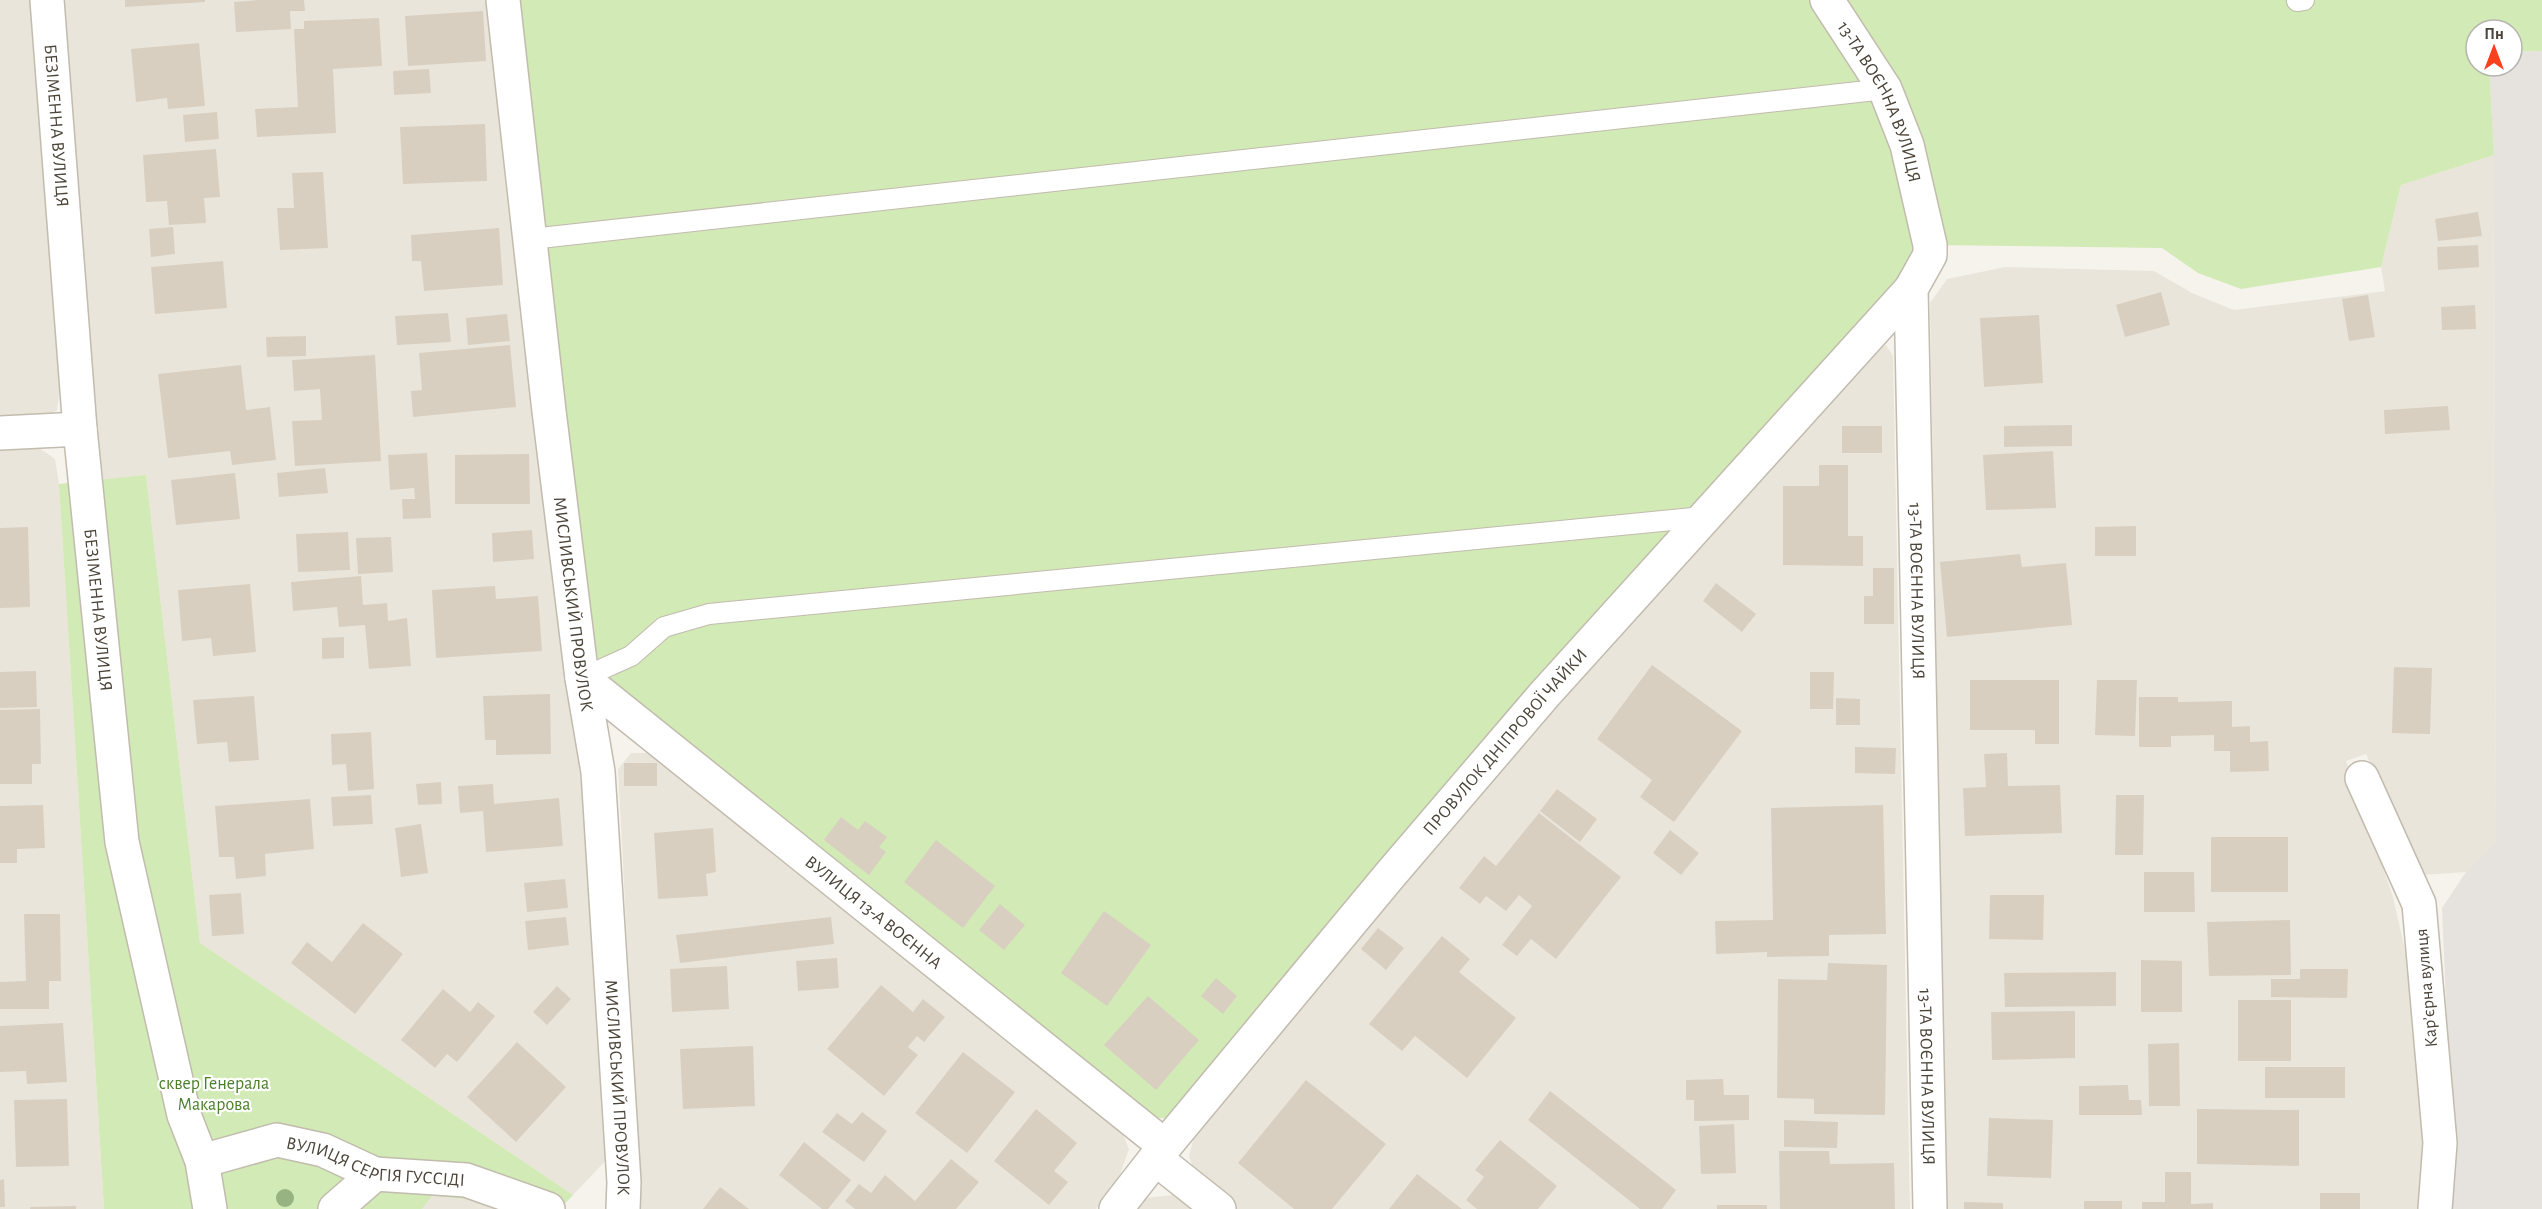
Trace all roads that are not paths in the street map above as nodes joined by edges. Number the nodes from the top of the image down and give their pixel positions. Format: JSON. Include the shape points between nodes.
{"nodes":[{"id":1,"x":47,"y":0,"type":"edge"},
{"id":2,"x":503,"y":0,"type":"edge"},
{"id":3,"x":1827,"y":0,"type":"edge"},
{"id":4,"x":1885,"y":89,"type":"junction"},
{"id":5,"x":531,"y":238,"type":"junction"},
{"id":6,"x":1911,"y":290,"type":"junction"},
{"id":7,"x":80,"y":429,"type":"junction"},
{"id":8,"x":0,"y":434,"type":"edge"},
{"id":9,"x":1702,"y":517,"type":"junction"},
{"id":10,"x":582,"y":678,"type":"junction"},
{"id":11,"x":2362,"y":778,"type":"dead end"},
{"id":12,"x":1160,"y":1153,"type":"junction"},
{"id":13,"x":202,"y":1161,"type":"junction"},
{"id":14,"x":375,"y":1174,"type":"junction"},
{"id":15,"x":210,"y":1209,"type":"edge"},
{"id":16,"x":335,"y":1209,"type":"edge"},
{"id":17,"x":548,"y":1209,"type":"edge"},
{"id":18,"x":623,"y":1209,"type":"edge"},
{"id":19,"x":1116,"y":1209,"type":"edge"},
{"id":20,"x":1219,"y":1209,"type":"edge"},
{"id":21,"x":1930,"y":1209,"type":"edge"},
{"id":22,"x":2435,"y":1209,"type":"edge"}],
"edges":[{"from":1,"to":7,"type":"street","name":"БЕЗІМЕННА ВУЛИЦЯ"},
{"from":2,"to":5,"type":"street","name":"МИСЛИВСЬКИЙ ПРОВУЛОК"},
{"from":3,"to":4,"type":"street","name":"13-ТА ВОЄННА ВУЛИЦЯ"},
{"from":4,"to":5,"type":"lane"},
{"from":4,"to":6,"type":"street","name":"13-ТА ВОЄННА ВУЛИЦЯ","via":[[1907,145],[1930,245],[1930,255]]},
{"from":5,"to":10,"type":"street","name":"МИСЛИВСЬКИЙ ПРОВУЛОК"},
{"from":6,"to":9,"type":"street","name":"ПРОВУЛОК ДНІПРОВОЇ ЧАЙКИ"},
{"from":6,"to":21,"type":"street","name":"13-ТА ВОЄННА ВУЛИЦЯ"},
{"from":7,"to":8,"type":"street"},
{"from":7,"to":13,"type":"street","name":"БЕЗІМЕННА ВУЛИЦЯ","via":[[122,842],[184,1115]]},
{"from":9,"to":10,"type":"lane","via":[[709,614],[663,627],[632,656]]},
{"from":9,"to":12,"type":"street","name":"ПРОВУЛОК ДНІПРОВОЇ ЧАЙКИ","via":[[1505,740]]},
{"from":10,"to":12,"type":"street","name":"ВУЛИЦЯ 13-А ВОЄННА"},
{"from":10,"to":18,"type":"street","name":"МИСЛИВСЬКИЙ ПРОВУЛОК","via":[[598,772]]},
{"from":11,"to":22,"type":"street","name":"Карʼєрна вулиця","via":[[2419,904],[2440,1143]]},
{"from":12,"to":19,"type":"street","name":"ПРОВУЛОК ДНІПРОВОЇ ЧАЙКИ"},
{"from":12,"to":20,"type":"street","name":"ВУЛИЦЯ 13-А ВОЄННА"},
{"from":13,"to":14,"type":"street","name":"ВУЛИЦЯ СЕРГІЯ ГУССІДІ","via":[[277,1140],[322,1150]]},
{"from":13,"to":15,"type":"street","name":"БЕЗІМЕННА ВУЛИЦЯ"},
{"from":14,"to":16,"type":"street"},
{"from":14,"to":17,"type":"street","name":"ВУЛИЦЯ СЕРГІЯ ГУССІДІ","via":[[466,1180]]}]}
